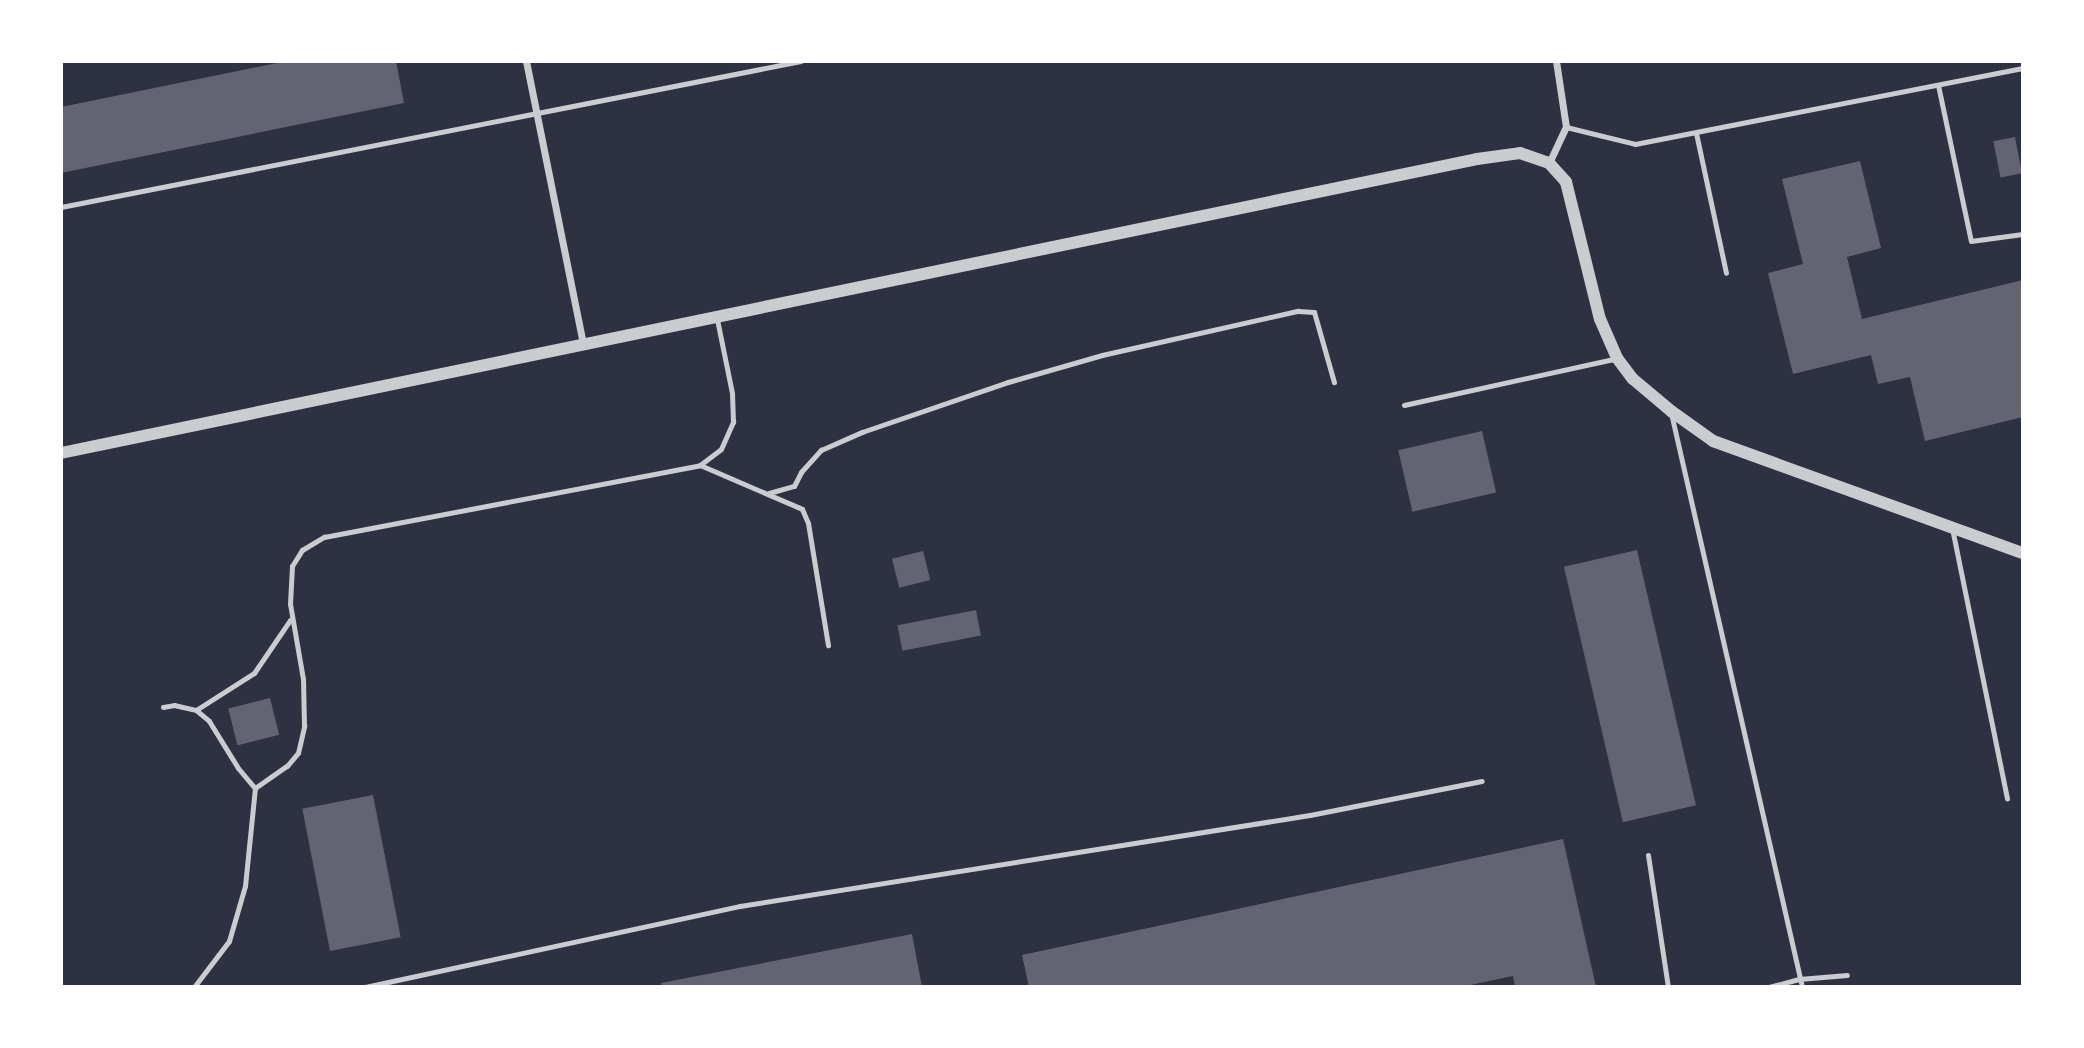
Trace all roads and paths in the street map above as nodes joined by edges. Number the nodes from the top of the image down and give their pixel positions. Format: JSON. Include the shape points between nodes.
{"nodes":[{"id":1,"x":526,"y":61,"type":"edge"},
{"id":2,"x":801,"y":61,"type":"edge"},
{"id":3,"x":1556,"y":61,"type":"edge"},
{"id":4,"x":2023,"y":68,"type":"edge"},
{"id":5,"x":1938,"y":85,"type":"junction"},
{"id":6,"x":537,"y":114,"type":"junction"},
{"id":7,"x":1566,"y":127,"type":"junction"},
{"id":8,"x":1696,"y":134,"type":"junction"},
{"id":9,"x":1549,"y":163,"type":"junction"},
{"id":10,"x":61,"y":207,"type":"edge"},
{"id":11,"x":2023,"y":234,"type":"edge"},
{"id":12,"x":1726,"y":274,"type":"dead end"},
{"id":13,"x":717,"y":317,"type":"junction"},
{"id":14,"x":583,"y":343,"type":"junction"},
{"id":15,"x":1617,"y":358,"type":"junction"},
{"id":16,"x":1334,"y":382,"type":"dead end"},
{"id":17,"x":1405,"y":405,"type":"dead end"},
{"id":18,"x":1671,"y":411,"type":"junction"},
{"id":19,"x":61,"y":453,"type":"edge"},
{"id":20,"x":700,"y":465,"type":"junction"},
{"id":21,"x":769,"y":493,"type":"junction"},
{"id":22,"x":1952,"y":528,"type":"junction"},
{"id":23,"x":2023,"y":553,"type":"edge"},
{"id":24,"x":292,"y":616,"type":"junction"},
{"id":25,"x":828,"y":645,"type":"dead end"},
{"id":26,"x":163,"y":707,"type":"dead end"},
{"id":27,"x":196,"y":710,"type":"junction"},
{"id":28,"x":1482,"y":782,"type":"dead end"},
{"id":29,"x":255,"y":788,"type":"junction"},
{"id":30,"x":2007,"y":798,"type":"dead end"},
{"id":31,"x":1648,"y":855,"type":"dead end"},
{"id":32,"x":1846,"y":975,"type":"dead end"},
{"id":33,"x":1799,"y":979,"type":"junction"},
{"id":34,"x":194,"y":987,"type":"edge"},
{"id":35,"x":365,"y":987,"type":"edge"},
{"id":36,"x":1668,"y":987,"type":"edge"},
{"id":37,"x":1769,"y":987,"type":"edge"},
{"id":38,"x":1801,"y":987,"type":"edge"}],
"edges":[{"from":1,"to":6,"type":"street"},
{"from":2,"to":6,"type":"lane"},
{"from":3,"to":7,"type":"street"},
{"from":4,"to":5,"type":"lane"},
{"from":5,"to":8,"type":"lane"},
{"from":5,"to":11,"type":"lane","via":[[1971,241]]},
{"from":6,"to":10,"type":"lane"},
{"from":6,"to":14,"type":"street"},
{"from":7,"to":8,"type":"lane","via":[[1635,144]]},
{"from":7,"to":9,"type":"street"},
{"from":8,"to":12,"type":"lane"},
{"from":9,"to":13,"type":"street","via":[[1520,153],[1477,159]]},
{"from":9,"to":15,"type":"street","via":[[1566,182],[1600,319]]},
{"from":13,"to":14,"type":"street"},
{"from":13,"to":20,"type":"lane","via":[[733,422],[721,449]]},
{"from":14,"to":19,"type":"street"},
{"from":15,"to":17,"type":"lane"},
{"from":15,"to":18,"type":"street","via":[[1633,379]]},
{"from":16,"to":21,"type":"lane","via":[[1314,312],[1298,311],[1089,359],[862,432],[821,450],[794,486]]},
{"from":18,"to":22,"type":"street","via":[[1713,442]]},
{"from":18,"to":33,"type":"lane"},
{"from":20,"to":21,"type":"lane"},
{"from":20,"to":24,"type":"lane","via":[[324,537],[302,550],[292,566]]},
{"from":21,"to":25,"type":"lane","via":[[802,509],[808,523]]},
{"from":22,"to":23,"type":"street"},
{"from":22,"to":30,"type":"lane"},
{"from":24,"to":27,"type":"lane","via":[[254,673]]},
{"from":24,"to":29,"type":"lane","via":[[303,678],[304,726],[298,753]]},
{"from":26,"to":27,"type":"lane"},
{"from":27,"to":29,"type":"lane","via":[[209,721]]},
{"from":28,"to":35,"type":"lane","via":[[1297,817],[740,906]]},
{"from":29,"to":34,"type":"lane","via":[[245,886],[229,941]]},
{"from":31,"to":36,"type":"lane"},
{"from":32,"to":33,"type":"lane"},
{"from":33,"to":37,"type":"lane"},
{"from":33,"to":38,"type":"lane"}]}
